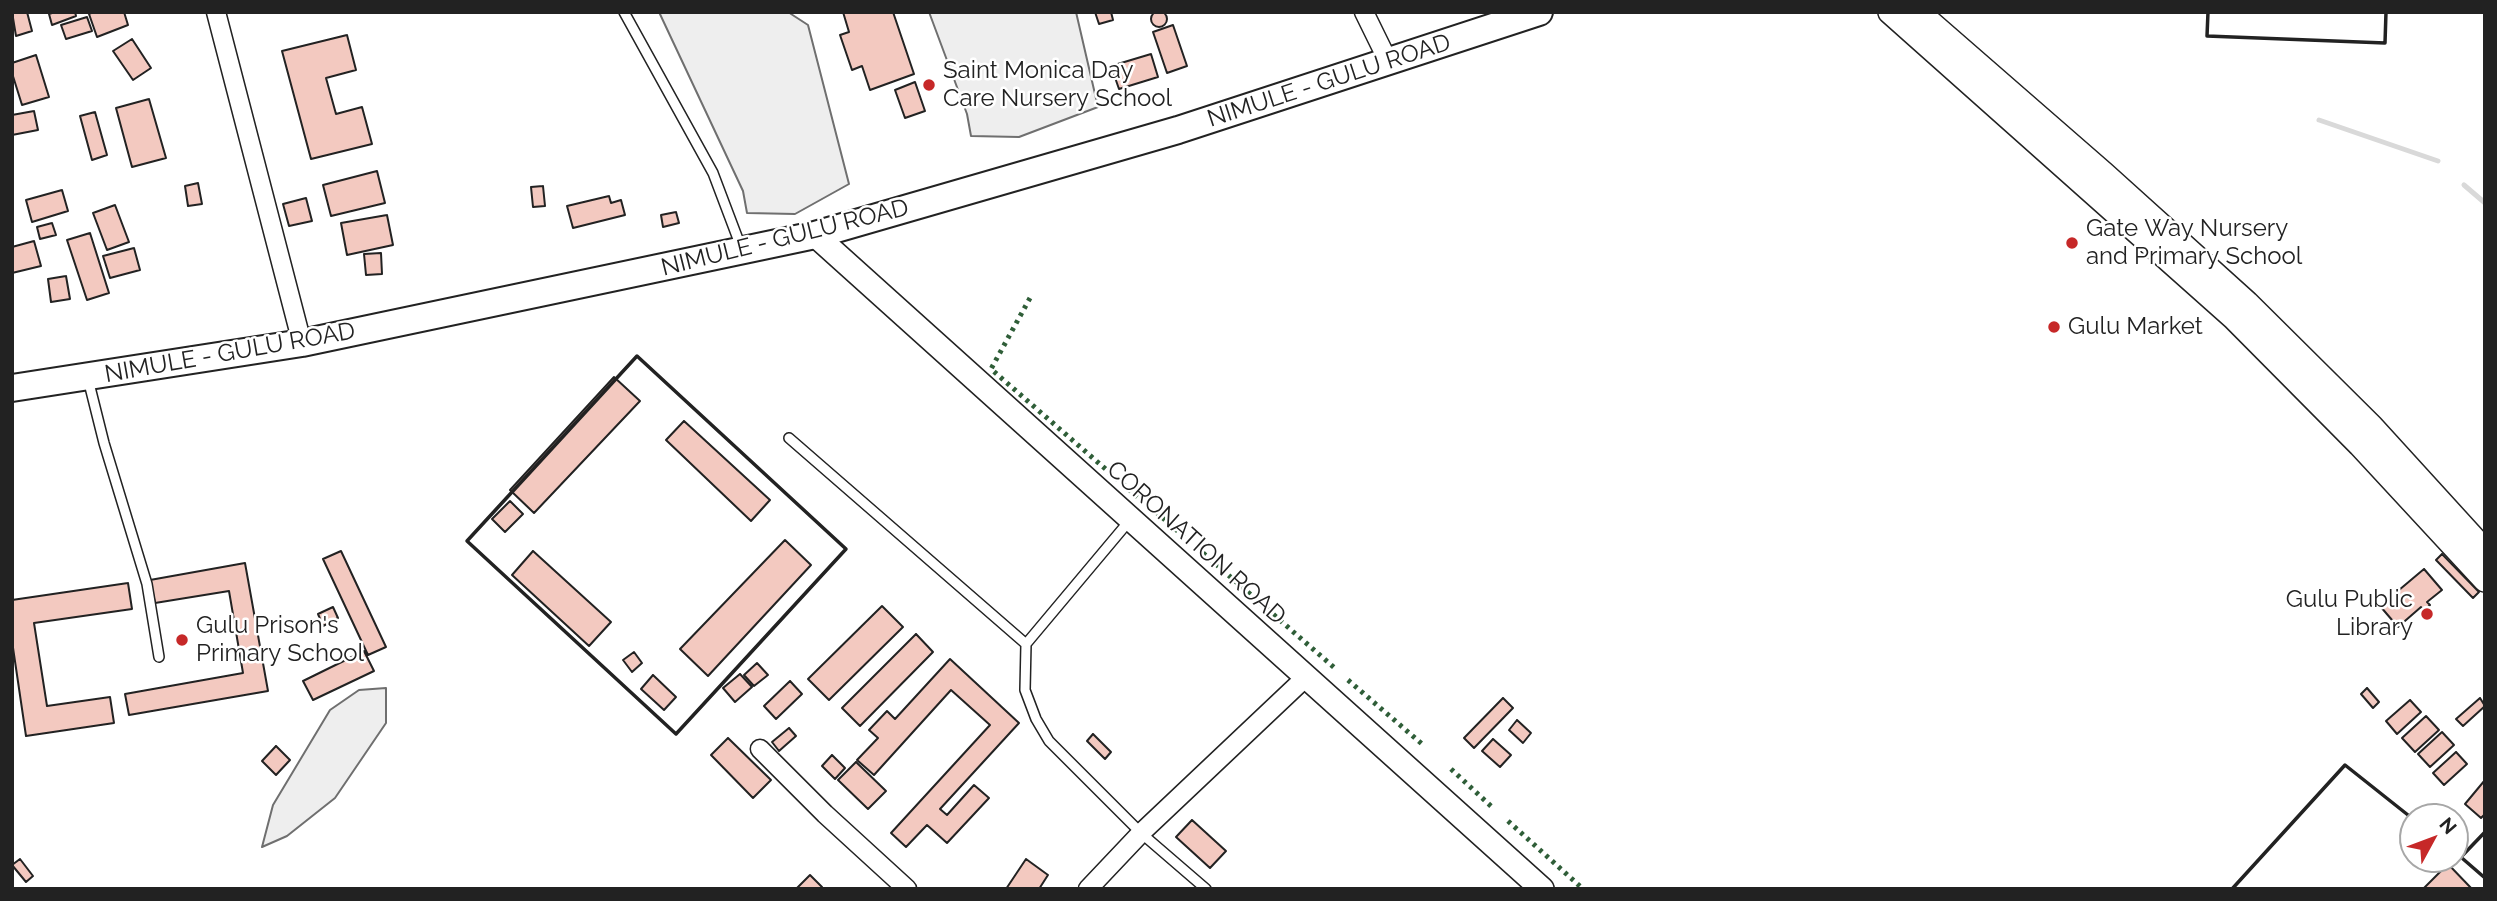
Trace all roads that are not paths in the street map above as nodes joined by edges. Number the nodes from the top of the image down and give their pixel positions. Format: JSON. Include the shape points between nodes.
{"nodes":[{"id":1,"x":216,"y":12,"type":"edge"},
{"id":2,"x":624,"y":12,"type":"edge"},
{"id":3,"x":1364,"y":12,"type":"edge"},
{"id":4,"x":1539,"y":12,"type":"edge"},
{"id":5,"x":1890,"y":12,"type":"edge"},
{"id":6,"x":1918,"y":12,"type":"edge"},
{"id":7,"x":1389,"y":63,"type":"junction"},
{"id":8,"x":816,"y":235,"type":"junction"},
{"id":9,"x":743,"y":252,"type":"junction"},
{"id":10,"x":302,"y":343,"type":"junction"},
{"id":11,"x":88,"y":377,"type":"junction"},
{"id":12,"x":12,"y":388,"type":"edge"},
{"id":13,"x":789,"y":438,"type":"dead end"},
{"id":14,"x":1130,"y":520,"type":"junction"},
{"id":15,"x":2454,"y":531,"type":"junction"},
{"id":16,"x":2485,"y":551,"type":"edge"},
{"id":17,"x":2485,"y":580,"type":"edge"},
{"id":18,"x":1026,"y":644,"type":"junction"},
{"id":19,"x":159,"y":657,"type":"dead end"},
{"id":20,"x":1306,"y":677,"type":"junction"},
{"id":21,"x":760,"y":749,"type":"dead end"},
{"id":22,"x":1141,"y":833,"type":"junction"},
{"id":23,"x":907,"y":889,"type":"edge"},
{"id":24,"x":1088,"y":889,"type":"edge"},
{"id":25,"x":1206,"y":889,"type":"edge"},
{"id":26,"x":1542,"y":889,"type":"edge"}],
"edges":[{"from":1,"to":10,"type":"street"},
{"from":2,"to":9,"type":"lane","via":[[713,173]]},
{"from":3,"to":7,"type":"street"},
{"from":4,"to":7,"type":"main road","name":"NIMULE - GULU ROAD"},
{"from":5,"to":15,"type":"street","via":[[2234,318],[2360,445]]},
{"from":6,"to":15,"type":"street","via":[[2246,303],[2371,427]]},
{"from":7,"to":8,"type":"main road","name":"NIMULE - GULU ROAD","via":[[1178,130]]},
{"from":8,"to":9,"type":"main road","name":"NIMULE - GULU ROAD"},
{"from":8,"to":14,"type":"street","name":"CORONATION ROAD"},
{"from":9,"to":10,"type":"main road","name":"NIMULE - GULU ROAD"},
{"from":10,"to":11,"type":"main road","name":"NIMULE - GULU ROAD"},
{"from":11,"to":12,"type":"main road","name":"NIMULE - GULU ROAD"},
{"from":11,"to":19,"type":"lane","via":[[147,584]]},
{"from":13,"to":18,"type":"lane"},
{"from":14,"to":18,"type":"lane"},
{"from":14,"to":20,"type":"street","name":"CORONATION ROAD"},
{"from":15,"to":16,"type":"street"},
{"from":15,"to":17,"type":"street"},
{"from":18,"to":22,"type":"lane","via":[[1026,690],[1049,741]]},
{"from":20,"to":22,"type":"street"},
{"from":20,"to":26,"type":"street","name":"CORONATION ROAD"},
{"from":21,"to":23,"type":"street"},
{"from":22,"to":24,"type":"street"},
{"from":22,"to":25,"type":"lane"}]}
